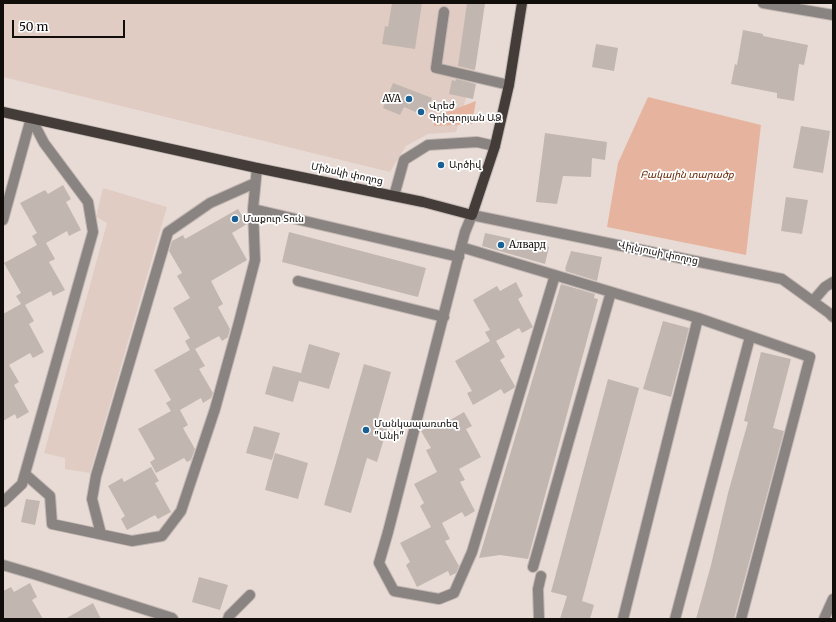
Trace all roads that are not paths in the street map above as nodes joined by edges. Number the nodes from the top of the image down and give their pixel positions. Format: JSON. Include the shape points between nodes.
{"nodes":[{"id":1,"x":522,"y":3,"type":"edge"},
{"id":2,"x":764,"y":3,"type":"edge"},
{"id":3,"x":444,"y":12,"type":"dead end"},
{"id":4,"x":833,"y":14,"type":"edge"},
{"id":5,"x":509,"y":85,"type":"junction"},
{"id":6,"x":3,"y":112,"type":"edge"},
{"id":7,"x":31,"y":118,"type":"junction"},
{"id":8,"x":495,"y":146,"type":"junction"},
{"id":9,"x":257,"y":168,"type":"junction"},
{"id":10,"x":255,"y":183,"type":"junction"},
{"id":11,"x":394,"y":196,"type":"junction"},
{"id":12,"x":253,"y":209,"type":"junction"},
{"id":13,"x":472,"y":215,"type":"junction"},
{"id":14,"x":3,"y":220,"type":"edge"},
{"id":15,"x":460,"y":252,"type":"junction"},
{"id":16,"x":555,"y":275,"type":"junction"},
{"id":17,"x":298,"y":282,"type":"dead end"},
{"id":18,"x":833,"y":282,"type":"edge"},
{"id":19,"x":611,"y":292,"type":"junction"},
{"id":20,"x":813,"y":301,"type":"junction"},
{"id":21,"x":444,"y":316,"type":"junction"},
{"id":22,"x":833,"y":317,"type":"edge"},
{"id":23,"x":698,"y":318,"type":"junction"},
{"id":24,"x":750,"y":337,"type":"junction"},
{"id":25,"x":25,"y":474,"type":"junction"},
{"id":26,"x":3,"y":502,"type":"edge"},
{"id":27,"x":101,"y":534,"type":"junction"},
{"id":28,"x":3,"y":565,"type":"edge"},
{"id":29,"x":533,"y":567,"type":"dead end"},
{"id":30,"x":540,"y":576,"type":"dead end"},
{"id":31,"x":250,"y":595,"type":"dead end"},
{"id":32,"x":833,"y":599,"type":"edge"},
{"id":33,"x":173,"y":619,"type":"edge"},
{"id":34,"x":228,"y":619,"type":"edge"},
{"id":35,"x":539,"y":619,"type":"edge"},
{"id":36,"x":623,"y":619,"type":"edge"},
{"id":37,"x":675,"y":619,"type":"edge"},
{"id":38,"x":741,"y":619,"type":"edge"},
{"id":39,"x":824,"y":619,"type":"edge"}],
"edges":[{"from":1,"to":5,"type":"main road"},
{"from":2,"to":4,"type":"street"},
{"from":3,"to":5,"type":"street","via":[[436,68]]},
{"from":5,"to":8,"type":"main road"},
{"from":6,"to":7,"type":"main road","name":"Մինսկի փողոց"},
{"from":7,"to":9,"type":"main road","name":"Մինսկի փողոց"},
{"from":7,"to":14,"type":"street"},
{"from":7,"to":25,"type":"street","via":[[44,143],[88,202],[93,232]]},
{"from":8,"to":11,"type":"street","via":[[477,142],[428,145],[404,160]]},
{"from":8,"to":13,"type":"main road"},
{"from":9,"to":10,"type":"street"},
{"from":9,"to":11,"type":"main road","name":"Մինսկի փողոց"},
{"from":10,"to":12,"type":"street"},
{"from":10,"to":27,"type":"street","via":[[210,203],[168,232],[96,476],[92,499]]},
{"from":11,"to":13,"type":"main road","name":"Մինսկի փողոց"},
{"from":12,"to":15,"type":"street"},
{"from":12,"to":27,"type":"street","via":[[253,268],[216,409],[181,511],[162,536],[132,541]]},
{"from":13,"to":15,"type":"street"},
{"from":13,"to":20,"type":"street","name":"Վիլնյուսի փողոց","via":[[782,279]]},
{"from":15,"to":16,"type":"street"},
{"from":15,"to":21,"type":"street"},
{"from":16,"to":19,"type":"street"},
{"from":16,"to":21,"type":"street","via":[[472,552],[454,593],[439,599],[394,591],[379,563]]},
{"from":17,"to":21,"type":"street"},
{"from":18,"to":20,"type":"street"},
{"from":19,"to":23,"type":"street"},
{"from":19,"to":29,"type":"street"},
{"from":20,"to":22,"type":"street","name":"Վիլնյուսի փողոց"},
{"from":23,"to":24,"type":"street"},
{"from":23,"to":36,"type":"street"},
{"from":24,"to":37,"type":"street"},
{"from":24,"to":38,"type":"street","via":[[810,357]]},
{"from":25,"to":26,"type":"street","via":[[22,484]]},
{"from":25,"to":27,"type":"street","via":[[50,496],[52,524]]},
{"from":28,"to":33,"type":"street"},
{"from":30,"to":35,"type":"street"},
{"from":31,"to":34,"type":"street"},
{"from":32,"to":39,"type":"street"}]}
